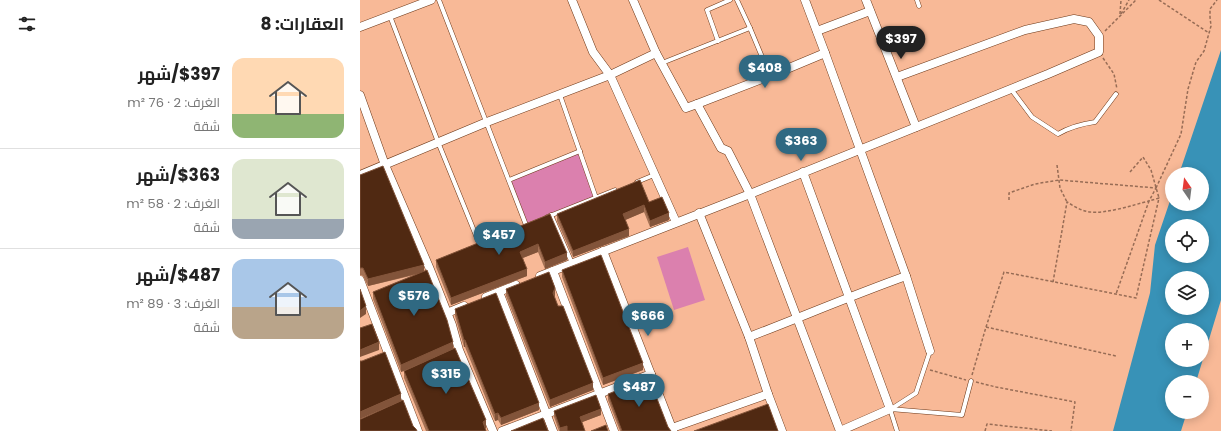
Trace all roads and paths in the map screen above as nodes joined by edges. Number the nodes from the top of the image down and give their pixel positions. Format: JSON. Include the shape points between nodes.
{"nodes":[{"id":1,"x":431,"y":0,"type":"edge"},
{"id":2,"x":439,"y":0,"type":"edge"},
{"id":3,"x":572,"y":0,"type":"edge"},
{"id":4,"x":633,"y":0,"type":"edge"},
{"id":5,"x":730,"y":0,"type":"edge"},
{"id":6,"x":737,"y":0,"type":"edge"},
{"id":7,"x":805,"y":0,"type":"edge"},
{"id":8,"x":866,"y":0,"type":"edge"},
{"id":9,"x":917,"y":0,"type":"edge"},
{"id":10,"x":1121,"y":0,"type":"edge"},
{"id":11,"x":1129,"y":0,"type":"edge"},
{"id":12,"x":1136,"y":0,"type":"edge"},
{"id":13,"x":1159,"y":0,"type":"edge"},
{"id":14,"x":1217,"y":0,"type":"edge"},
{"id":15,"x":420,"y":2,"type":"edge"},
{"id":16,"x":919,"y":6,"type":"dead end"},
{"id":17,"x":870,"y":10,"type":"junction"},
{"id":18,"x":390,"y":15,"type":"junction"},
{"id":19,"x":1120,"y":16,"type":"junction"},
{"id":20,"x":360,"y":27,"type":"edge"},
{"id":21,"x":750,"y":28,"type":"junction"},
{"id":22,"x":817,"y":31,"type":"junction"},
{"id":23,"x":1209,"y":33,"type":"junction"},
{"id":24,"x":1099,"y":36,"type":"junction"},
{"id":25,"x":718,"y":41,"type":"junction"},
{"id":26,"x":1099,"y":52,"type":"junction"},
{"id":27,"x":656,"y":53,"type":"junction"},
{"id":28,"x":825,"y":53,"type":"junction"},
{"id":29,"x":662,"y":64,"type":"junction"},
{"id":30,"x":610,"y":75,"type":"junction"},
{"id":31,"x":770,"y":76,"type":"junction"},
{"id":32,"x":897,"y":77,"type":"junction"},
{"id":33,"x":1010,"y":89,"type":"junction"},
{"id":34,"x":1116,"y":94,"type":"joint"},
{"id":35,"x":360,"y":95,"type":"edge"},
{"id":36,"x":560,"y":95,"type":"junction"},
{"id":37,"x":697,"y":104,"type":"junction"},
{"id":38,"x":487,"y":122,"type":"junction"},
{"id":39,"x":916,"y":126,"type":"junction"},
{"id":40,"x":438,"y":142,"type":"junction"},
{"id":41,"x":860,"y":149,"type":"junction"},
{"id":42,"x":580,"y":151,"type":"junction"},
{"id":43,"x":385,"y":165,"type":"junction"},
{"id":44,"x":1057,"y":165,"type":"dead end"},
{"id":45,"x":803,"y":172,"type":"junction"},
{"id":46,"x":1130,"y":172,"type":"dead end"},
{"id":47,"x":360,"y":175,"type":"edge"},
{"id":48,"x":655,"y":175,"type":"junction"},
{"id":49,"x":509,"y":180,"type":"junction"},
{"id":50,"x":1059,"y":180,"type":"junction"},
{"id":51,"x":633,"y":183,"type":"edge"},
{"id":52,"x":1156,"y":188,"type":"junction"},
{"id":53,"x":618,"y":189,"type":"edge"},
{"id":54,"x":750,"y":194,"type":"junction"},
{"id":55,"x":596,"y":198,"type":"junction"},
{"id":56,"x":1159,"y":198,"type":"junction"},
{"id":57,"x":1008,"y":200,"type":"dead end"},
{"id":58,"x":1149,"y":201,"type":"junction"},
{"id":59,"x":1067,"y":202,"type":"junction"},
{"id":60,"x":699,"y":213,"type":"junction"},
{"id":61,"x":552,"y":215,"type":"junction"},
{"id":62,"x":545,"y":218,"type":"edge"},
{"id":63,"x":676,"y":222,"type":"junction"},
{"id":64,"x":533,"y":223,"type":"edge"},
{"id":65,"x":526,"y":225,"type":"junction"},
{"id":66,"x":520,"y":228,"type":"edge"},
{"id":67,"x":485,"y":240,"type":"edge"},
{"id":68,"x":479,"y":243,"type":"junction"},
{"id":69,"x":472,"y":246,"type":"edge"},
{"id":70,"x":603,"y":251,"type":"junction"},
{"id":71,"x":572,"y":263,"type":"junction"},
{"id":72,"x":553,"y":271,"type":"junction"},
{"id":73,"x":906,"y":276,"type":"junction"},
{"id":74,"x":360,"y":280,"type":"edge"},
{"id":75,"x":1053,"y":282,"type":"junction"},
{"id":76,"x":499,"y":292,"type":"junction"},
{"id":77,"x":1116,"y":294,"type":"junction"},
{"id":78,"x":849,"y":297,"type":"junction"},
{"id":79,"x":447,"y":313,"type":"junction"},
{"id":80,"x":797,"y":318,"type":"junction"},
{"id":81,"x":986,"y":328,"type":"junction"},
{"id":82,"x":749,"y":336,"type":"junction"},
{"id":83,"x":930,"y":351,"type":"joint"},
{"id":84,"x":1116,"y":356,"type":"dead end"},
{"id":85,"x":924,"y":369,"type":"junction"},
{"id":86,"x":651,"y":374,"type":"junction"},
{"id":87,"x":971,"y":381,"type":"junction"},
{"id":88,"x":599,"y":393,"type":"junction"},
{"id":89,"x":768,"y":394,"type":"junction"},
{"id":90,"x":890,"y":409,"type":"junction"},
{"id":91,"x":546,"y":414,"type":"junction"},
{"id":92,"x":673,"y":430,"type":"edge"},
{"id":93,"x":418,"y":431,"type":"edge"},
{"id":94,"x":493,"y":431,"type":"edge"},
{"id":95,"x":502,"y":431,"type":"edge"},
{"id":96,"x":553,"y":431,"type":"edge"},
{"id":97,"x":614,"y":431,"type":"edge"},
{"id":98,"x":782,"y":431,"type":"edge"},
{"id":99,"x":840,"y":431,"type":"edge"},
{"id":100,"x":897,"y":431,"type":"edge"},
{"id":101,"x":985,"y":431,"type":"edge"},
{"id":102,"x":1052,"y":431,"type":"edge"},
{"id":103,"x":1071,"y":431,"type":"edge"}],
"edges":[{"from":1,"to":15,"type":"street"},
{"from":2,"to":38,"type":"lane"},
{"from":3,"to":30,"type":"street","via":[[594,52]]},
{"from":4,"to":27,"type":"street"},
{"from":5,"to":25,"type":"lane","via":[[708,10]]},
{"from":6,"to":21,"type":"lane"},
{"from":7,"to":22,"type":"street"},
{"from":8,"to":17,"type":"street"},
{"from":9,"to":16,"type":"lane"},
{"from":10,"to":19,"type":"path"},
{"from":11,"to":19,"type":"path"},
{"from":12,"to":19,"type":"path"},
{"from":13,"to":23,"type":"path"},
{"from":14,"to":23,"type":"path","via":[[1210,9]]},
{"from":15,"to":18,"type":"street"},
{"from":17,"to":22,"type":"street"},
{"from":17,"to":32,"type":"street"},
{"from":18,"to":20,"type":"street"},
{"from":18,"to":40,"type":"lane"},
{"from":19,"to":24,"type":"path"},
{"from":21,"to":25,"type":"lane"},
{"from":21,"to":31,"type":"lane"},
{"from":22,"to":28,"type":"street"},
{"from":23,"to":52,"type":"path","via":[[1190,83],[1181,134]]},
{"from":24,"to":26,"type":"street"},
{"from":24,"to":32,"type":"street","via":[[1089,22],[1074,19],[1025,30]]},
{"from":25,"to":29,"type":"lane"},
{"from":26,"to":33,"type":"street"},
{"from":26,"to":34,"type":"path","via":[[1114,74]]},
{"from":27,"to":29,"type":"street"},
{"from":27,"to":30,"type":"street"},
{"from":28,"to":31,"type":"street"},
{"from":28,"to":41,"type":"street"},
{"from":29,"to":37,"type":"street","via":[[686,108]]},
{"from":30,"to":36,"type":"street"},
{"from":30,"to":48,"type":"street"},
{"from":31,"to":37,"type":"street"},
{"from":32,"to":39,"type":"street"},
{"from":33,"to":34,"type":"lane","via":[[1032,117],[1058,134],[1082,124],[1095,122]]},
{"from":33,"to":39,"type":"street"},
{"from":35,"to":43,"type":"street"},
{"from":36,"to":38,"type":"street"},
{"from":36,"to":42,"type":"lane"},
{"from":37,"to":54,"type":"street","via":[[721,148],[728,152]]},
{"from":38,"to":40,"type":"street"},
{"from":38,"to":49,"type":"lane"},
{"from":39,"to":41,"type":"street"},
{"from":40,"to":43,"type":"street"},
{"from":40,"to":68,"type":"lane"},
{"from":41,"to":45,"type":"street"},
{"from":41,"to":73,"type":"street"},
{"from":42,"to":49,"type":"lane"},
{"from":42,"to":55,"type":"lane"},
{"from":43,"to":47,"type":"street"},
{"from":43,"to":79,"type":"street","via":[[433,266]]},
{"from":44,"to":50,"type":"path"},
{"from":45,"to":54,"type":"street"},
{"from":45,"to":78,"type":"street"},
{"from":46,"to":52,"type":"path","via":[[1143,157],[1151,170]]},
{"from":48,"to":51,"type":"lane"},
{"from":48,"to":63,"type":"street"},
{"from":49,"to":65,"type":"lane"},
{"from":50,"to":52,"type":"path"},
{"from":50,"to":57,"type":"path","via":[[1035,184],[1010,193]]},
{"from":50,"to":59,"type":"path"},
{"from":52,"to":56,"type":"path"},
{"from":52,"to":58,"type":"path"},
{"from":53,"to":55,"type":"lane"},
{"from":54,"to":60,"type":"street"},
{"from":54,"to":80,"type":"street"},
{"from":55,"to":61,"type":"lane"},
{"from":56,"to":58,"type":"path"},
{"from":56,"to":77,"type":"path","via":[[1136,298]]},
{"from":58,"to":59,"type":"path","via":[[1090,212]]},
{"from":58,"to":77,"type":"path"},
{"from":59,"to":75,"type":"path"},
{"from":60,"to":63,"type":"street"},
{"from":60,"to":82,"type":"street"},
{"from":61,"to":62,"type":"lane"},
{"from":61,"to":71,"type":"lane"},
{"from":63,"to":70,"type":"street"},
{"from":64,"to":65,"type":"lane"},
{"from":65,"to":66,"type":"lane"},
{"from":67,"to":68,"type":"lane"},
{"from":68,"to":69,"type":"lane"},
{"from":70,"to":71,"type":"street"},
{"from":70,"to":86,"type":"street"},
{"from":71,"to":72,"type":"street"},
{"from":72,"to":76,"type":"street"},
{"from":72,"to":88,"type":"street"},
{"from":73,"to":78,"type":"street"},
{"from":73,"to":83,"type":"street"},
{"from":74,"to":93,"type":"street","via":[[384,353],[402,376],[403,403]]},
{"from":75,"to":77,"type":"path"},
{"from":75,"to":81,"type":"path","via":[[1004,272]]},
{"from":76,"to":79,"type":"street"},
{"from":76,"to":91,"type":"street"},
{"from":78,"to":80,"type":"street"},
{"from":78,"to":90,"type":"street"},
{"from":79,"to":94,"type":"street","via":[[452,325],[456,352]]},
{"from":80,"to":82,"type":"street"},
{"from":80,"to":99,"type":"street"},
{"from":81,"to":84,"type":"path"},
{"from":81,"to":87,"type":"path"},
{"from":82,"to":89,"type":"street"},
{"from":83,"to":85,"type":"lane"},
{"from":85,"to":87,"type":"path"},
{"from":85,"to":90,"type":"lane","via":[[916,393]]},
{"from":86,"to":88,"type":"street"},
{"from":86,"to":92,"type":"street"},
{"from":87,"to":90,"type":"lane","via":[[962,415]]},
{"from":87,"to":103,"type":"path","via":[[1075,402]]},
{"from":88,"to":91,"type":"street"},
{"from":88,"to":97,"type":"street"},
{"from":89,"to":92,"type":"street"},
{"from":89,"to":98,"type":"street"},
{"from":90,"to":99,"type":"street"},
{"from":90,"to":100,"type":"lane"},
{"from":91,"to":95,"type":"street"},
{"from":91,"to":96,"type":"street"},
{"from":101,"to":102,"type":"path","via":[[987,424]]}]}
